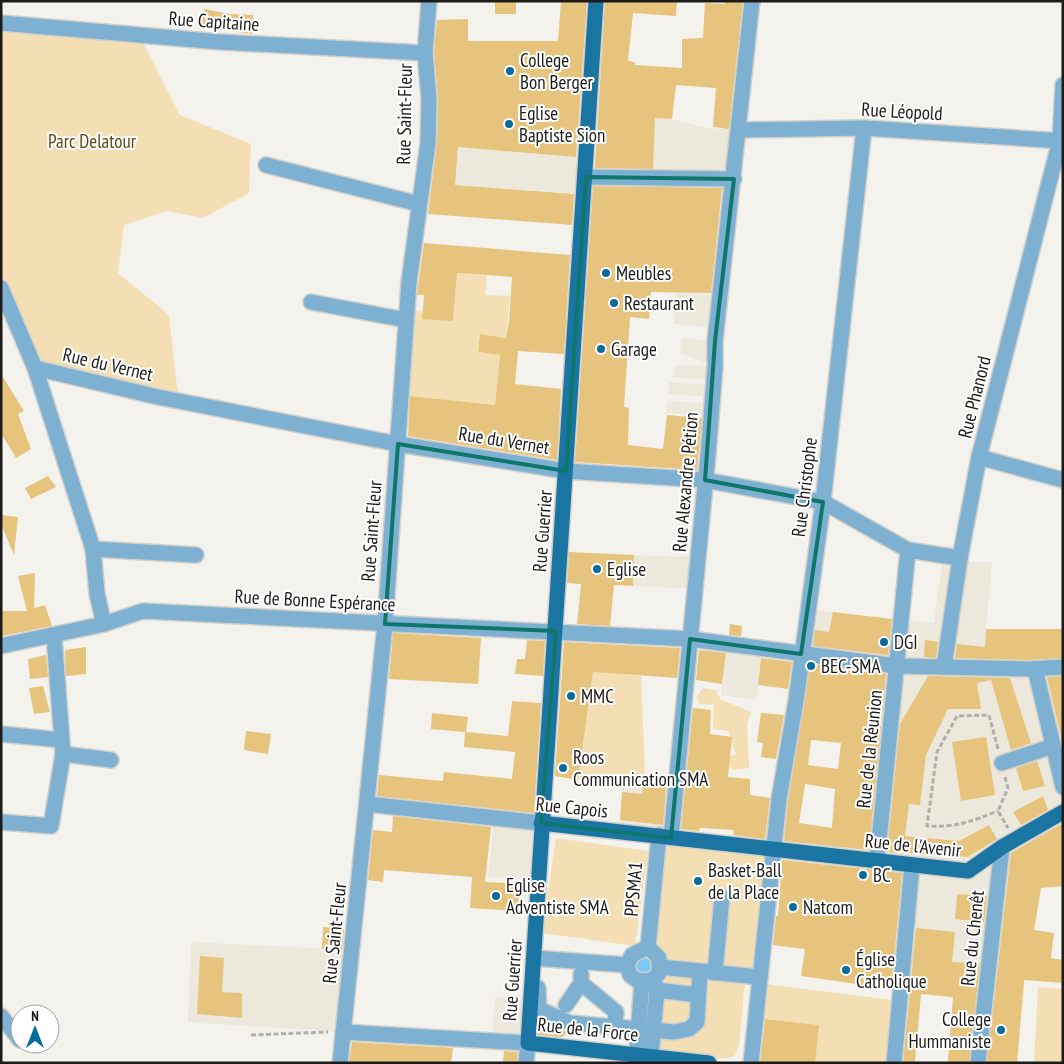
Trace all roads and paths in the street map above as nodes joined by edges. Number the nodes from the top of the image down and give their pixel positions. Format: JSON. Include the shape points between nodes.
{"nodes":[{"id":1,"x":429,"y":1,"type":"edge"},
{"id":2,"x":596,"y":1,"type":"edge"},
{"id":3,"x":600,"y":1,"type":"edge"},
{"id":4,"x":752,"y":1,"type":"edge"},
{"id":5,"x":1,"y":23,"type":"edge"},
{"id":6,"x":595,"y":41,"type":"junction"},
{"id":7,"x":425,"y":53,"type":"junction"},
{"id":8,"x":1063,"y":85,"type":"edge"},
{"id":9,"x":864,"y":128,"type":"junction"},
{"id":10,"x":739,"y":130,"type":"junction"},
{"id":11,"x":1062,"y":141,"type":"edge"},
{"id":12,"x":266,"y":166,"type":"dead end"},
{"id":13,"x":586,"y":177,"type":"junction"},
{"id":14,"x":734,"y":179,"type":"junction"},
{"id":15,"x":418,"y":204,"type":"junction"},
{"id":16,"x":1,"y":288,"type":"edge"},
{"id":17,"x":311,"y":302,"type":"dead end"},
{"id":18,"x":406,"y":320,"type":"junction"},
{"id":19,"x":35,"y":368,"type":"junction"},
{"id":20,"x":398,"y":444,"type":"junction"},
{"id":21,"x":979,"y":457,"type":"junction"},
{"id":22,"x":566,"y":471,"type":"junction"},
{"id":23,"x":705,"y":480,"type":"junction"},
{"id":24,"x":1063,"y":480,"type":"edge"},
{"id":25,"x":823,"y":502,"type":"junction"},
{"id":26,"x":93,"y":549,"type":"junction"},
{"id":27,"x":908,"y":550,"type":"junction"},
{"id":28,"x":196,"y":555,"type":"dead end"},
{"id":29,"x":960,"y":558,"type":"junction"},
{"id":30,"x":104,"y":624,"type":"junction"},
{"id":31,"x":385,"y":624,"type":"junction"},
{"id":32,"x":556,"y":631,"type":"junction"},
{"id":33,"x":54,"y":636,"type":"junction"},
{"id":34,"x":690,"y":639,"type":"junction"},
{"id":35,"x":1,"y":646,"type":"edge"},
{"id":36,"x":801,"y":654,"type":"junction"},
{"id":37,"x":897,"y":666,"type":"junction"},
{"id":38,"x":944,"y":667,"type":"junction"},
{"id":39,"x":1063,"y":667,"type":"edge"},
{"id":40,"x":1035,"y":669,"type":"junction"},
{"id":41,"x":1,"y":734,"type":"edge"},
{"id":42,"x":1053,"y":746,"type":"junction"},
{"id":43,"x":62,"y":747,"type":"junction"},
{"id":44,"x":111,"y":760,"type":"dead end"},
{"id":45,"x":1002,"y":763,"type":"junction"},
{"id":46,"x":1063,"y":787,"type":"edge"},
{"id":47,"x":367,"y":804,"type":"junction"},
{"id":48,"x":998,"y":811,"type":"junction"},
{"id":49,"x":1063,"y":812,"type":"edge"},
{"id":50,"x":1,"y":822,"type":"edge"},
{"id":51,"x":542,"y":823,"type":"junction"},
{"id":52,"x":665,"y":836,"type":"junction"},
{"id":53,"x":1008,"y":843,"type":"junction"},
{"id":54,"x":773,"y":849,"type":"junction"},
{"id":55,"x":877,"y":861,"type":"junction"},
{"id":56,"x":912,"y":865,"type":"junction"},
{"id":57,"x":722,"y":897,"type":"dead end"},
{"id":58,"x":648,"y":947,"type":"junction"},
{"id":59,"x":537,"y":958,"type":"junction"},
{"id":60,"x":582,"y":962,"type":"junction"},
{"id":61,"x":627,"y":964,"type":"junction"},
{"id":62,"x":700,"y":972,"type":"junction"},
{"id":63,"x":715,"y":973,"type":"junction"},
{"id":64,"x":759,"y":977,"type":"junction"},
{"id":65,"x":653,"y":980,"type":"junction"},
{"id":66,"x":581,"y":983,"type":"junction"},
{"id":67,"x":698,"y":995,"type":"junction"},
{"id":68,"x":566,"y":1005,"type":"dead end"},
{"id":69,"x":1,"y":1016,"type":"edge"},
{"id":70,"x":10,"y":1027,"type":"edge"},
{"id":71,"x":615,"y":1027,"type":"junction"},
{"id":72,"x":646,"y":1029,"type":"junction"},
{"id":73,"x":343,"y":1032,"type":"junction"},
{"id":74,"x":251,"y":1035,"type":"dead end"},
{"id":75,"x":528,"y":1043,"type":"junction"},
{"id":76,"x":642,"y":1058,"type":"edge"},
{"id":77,"x":340,"y":1063,"type":"edge"},
{"id":78,"x":526,"y":1063,"type":"edge"},
{"id":79,"x":709,"y":1063,"type":"edge"},
{"id":80,"x":751,"y":1063,"type":"edge"},
{"id":81,"x":894,"y":1063,"type":"edge"},
{"id":82,"x":978,"y":1063,"type":"edge"}],
"edges":[{"from":1,"to":7,"type":"street","name":"Rue Saint-Fleur"},
{"from":2,"to":6,"type":"main road","name":"Rue Guerrier"},
{"from":3,"to":6,"type":"main road"},
{"from":4,"to":10,"type":"street","name":"Rue Alexandre Pétion"},
{"from":5,"to":7,"type":"street","name":"Rue Capitaine","via":[[220,42]]},
{"from":6,"to":13,"type":"main road","name":"Rue Guerrier"},
{"from":7,"to":15,"type":"street","name":"Rue Saint-Fleur","via":[[428,143]]},
{"from":8,"to":11,"type":"street","name":"Rue Phanord"},
{"from":9,"to":10,"type":"street","name":"Rue Léopold"},
{"from":9,"to":11,"type":"street","name":"Rue Léopold"},
{"from":9,"to":25,"type":"street","name":"Rue Christophe"},
{"from":10,"to":14,"type":"street","name":"Rue Alexandre Pétion"},
{"from":11,"to":21,"type":"street","name":"Rue Phanord"},
{"from":12,"to":15,"type":"street"},
{"from":13,"to":14,"type":"street"},
{"from":13,"to":22,"type":"main road","name":"Rue Guerrier"},
{"from":14,"to":23,"type":"street","name":"Rue Alexandre Pétion","via":[[715,342]]},
{"from":15,"to":18,"type":"street","name":"Rue Saint-Fleur"},
{"from":16,"to":19,"type":"street"},
{"from":17,"to":18,"type":"street"},
{"from":18,"to":20,"type":"street","name":"Rue Saint-Fleur"},
{"from":19,"to":20,"type":"street","name":"Rue du Vernet","via":[[158,397]]},
{"from":19,"to":26,"type":"street"},
{"from":20,"to":22,"type":"street","name":"Rue du Vernet"},
{"from":20,"to":31,"type":"street","name":"Rue Saint-Fleur"},
{"from":21,"to":24,"type":"street"},
{"from":21,"to":29,"type":"street","name":"Rue Phanord"},
{"from":22,"to":23,"type":"street","name":"Rue du Vernet"},
{"from":22,"to":32,"type":"main road","name":"Rue Guerrier"},
{"from":23,"to":25,"type":"street","name":"Rue du Vernet"},
{"from":23,"to":34,"type":"street","name":"Rue Alexandre Pétion"},
{"from":25,"to":27,"type":"street","name":"Rue du Vernet"},
{"from":25,"to":36,"type":"street","name":"Rue Christophe"},
{"from":26,"to":28,"type":"street"},
{"from":26,"to":30,"type":"street","via":[[97,594]]},
{"from":27,"to":29,"type":"street","name":"Rue du Vernet"},
{"from":27,"to":37,"type":"street","name":"Rue de la Réunion"},
{"from":29,"to":38,"type":"street","name":"Rue Phanord"},
{"from":30,"to":31,"type":"street","name":"Rue de Bonne Espérance","via":[[142,611]]},
{"from":30,"to":33,"type":"street","name":"Rue de Bonne Espérance"},
{"from":31,"to":32,"type":"street","name":"Rue de Bonne Espérance"},
{"from":31,"to":47,"type":"street","name":"Rue Saint-Fleur"},
{"from":32,"to":34,"type":"street","name":"Rue de Bonne Espérance"},
{"from":32,"to":51,"type":"main road","name":"Rue Guerrier"},
{"from":33,"to":35,"type":"street","name":"Rue de Bonne Espérance"},
{"from":33,"to":43,"type":"street"},
{"from":34,"to":36,"type":"street","name":"Rue de Bonne Espérance"},
{"from":34,"to":52,"type":"street","name":"Rue Alexandre Pétion"},
{"from":36,"to":37,"type":"street","name":"Rue de Bonne Espérance"},
{"from":36,"to":54,"type":"street","name":"Rue Christophe"},
{"from":37,"to":38,"type":"street"},
{"from":37,"to":55,"type":"street","name":"Rue de la Réunion"},
{"from":38,"to":40,"type":"street"},
{"from":39,"to":40,"type":"street"},
{"from":40,"to":42,"type":"street"},
{"from":41,"to":43,"type":"street"},
{"from":42,"to":45,"type":"street"},
{"from":42,"to":46,"type":"street"},
{"from":43,"to":44,"type":"street"},
{"from":43,"to":50,"type":"street","via":[[51,826]]},
{"from":45,"to":48,"type":"path","via":[[1008,788]]},
{"from":45,"to":48,"type":"path","via":[[989,715],[956,716],[937,752],[927,826],[966,824]]},
{"from":47,"to":51,"type":"street","name":"Rue Capois"},
{"from":47,"to":73,"type":"street","name":"Rue Saint-Fleur"},
{"from":48,"to":53,"type":"path"},
{"from":49,"to":53,"type":"main road","name":"Rue de l'Avenir"},
{"from":51,"to":52,"type":"main road","name":"Rue Capois"},
{"from":51,"to":59,"type":"main road","name":"Rue Guerrier"},
{"from":52,"to":54,"type":"main road","name":"Rue Capois"},
{"from":52,"to":58,"type":"street","name":"PPSMA1"},
{"from":53,"to":56,"type":"main road","name":"Rue de l'Avenir","via":[[968,871]]},
{"from":53,"to":82,"type":"street","name":"Rue du Chenêt"},
{"from":54,"to":55,"type":"main road","name":"Rue de l'Avenir"},
{"from":54,"to":64,"type":"street","name":"Rue Christophe"},
{"from":55,"to":56,"type":"main road","name":"Rue de l'Avenir"},
{"from":56,"to":81,"type":"street"},
{"from":57,"to":63,"type":"street"},
{"from":58,"to":61,"type":"street","via":[[632,955]]},
{"from":58,"to":65,"type":"street","via":[[659,958]]},
{"from":59,"to":60,"type":"street"},
{"from":59,"to":71,"type":"street","via":[[539,1009],[570,1023]]},
{"from":59,"to":75,"type":"main road","name":"Rue Guerrier"},
{"from":60,"to":61,"type":"street"},
{"from":60,"to":66,"type":"street"},
{"from":61,"to":65,"type":"street","via":[[634,978]]},
{"from":62,"to":63,"type":"street"},
{"from":62,"to":65,"type":"street"},
{"from":62,"to":67,"type":"street"},
{"from":63,"to":64,"type":"street"},
{"from":64,"to":80,"type":"street","name":"Rue Christophe"},
{"from":65,"to":67,"type":"street"},
{"from":65,"to":72,"type":"street"},
{"from":66,"to":68,"type":"street"},
{"from":66,"to":71,"type":"street","via":[[616,1012]]},
{"from":67,"to":72,"type":"street","via":[[697,1022],[689,1029],[674,1032]]},
{"from":69,"to":70,"type":"street"},
{"from":71,"to":72,"type":"street"},
{"from":72,"to":76,"type":"street"},
{"from":73,"to":74,"type":"path"},
{"from":73,"to":75,"type":"street","name":"Rue de la Force"},
{"from":73,"to":77,"type":"street","name":"Rue Saint-Fleur"},
{"from":75,"to":76,"type":"main road","name":"Rue de la Force"},
{"from":75,"to":78,"type":"street","name":"Rue Guerrier"},
{"from":76,"to":79,"type":"main road","name":"Rue de la Force"}]}
